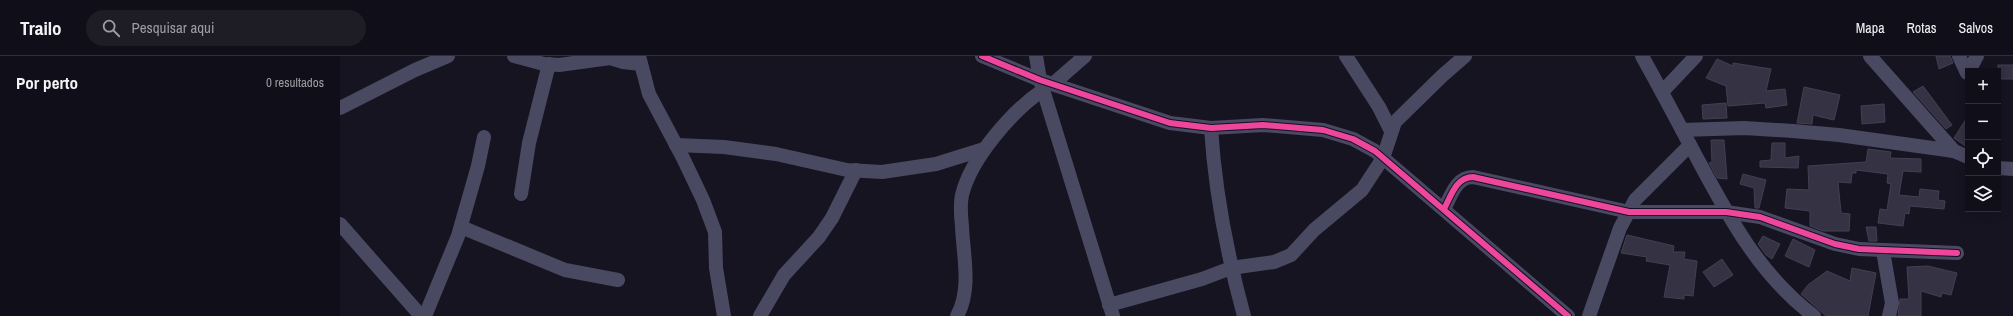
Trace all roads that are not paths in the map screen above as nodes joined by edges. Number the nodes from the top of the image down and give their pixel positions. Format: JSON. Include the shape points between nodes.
{"nodes":[{"id":1,"x":448,"y":56,"type":"edge"},
{"id":2,"x":514,"y":56,"type":"edge"},
{"id":3,"x":982,"y":56,"type":"edge"},
{"id":4,"x":1036,"y":56,"type":"edge"},
{"id":5,"x":1085,"y":56,"type":"edge"},
{"id":6,"x":1346,"y":56,"type":"edge"},
{"id":7,"x":1465,"y":56,"type":"edge"},
{"id":8,"x":1642,"y":56,"type":"edge"},
{"id":9,"x":1696,"y":56,"type":"edge"},
{"id":10,"x":1870,"y":56,"type":"edge"},
{"id":11,"x":1959,"y":56,"type":"edge"},
{"id":12,"x":1977,"y":56,"type":"edge"},
{"id":13,"x":640,"y":60,"type":"edge"},
{"id":14,"x":549,"y":64,"type":"junction"},
{"id":15,"x":1965,"y":68,"type":"edge"},
{"id":16,"x":1971,"y":68,"type":"edge"},
{"id":17,"x":1045,"y":84,"type":"junction"},
{"id":18,"x":1662,"y":92,"type":"junction"},
{"id":19,"x":340,"y":108,"type":"edge"},
{"id":20,"x":1211,"y":128,"type":"junction"},
{"id":21,"x":1682,"y":130,"type":"junction"},
{"id":22,"x":1391,"y":131,"type":"junction"},
{"id":23,"x":484,"y":138,"type":"dead end"},
{"id":24,"x":676,"y":145,"type":"junction"},
{"id":25,"x":1690,"y":145,"type":"junction"},
{"id":26,"x":984,"y":149,"type":"junction"},
{"id":27,"x":1954,"y":151,"type":"junction"},
{"id":28,"x":1965,"y":156,"type":"edge"},
{"id":29,"x":1383,"y":158,"type":"junction"},
{"id":30,"x":2001,"y":168,"type":"edge"},
{"id":31,"x":2013,"y":169,"type":"edge"},
{"id":32,"x":856,"y":170,"type":"junction"},
{"id":33,"x":522,"y":194,"type":"dead end"},
{"id":34,"x":1444,"y":209,"type":"junction"},
{"id":35,"x":1629,"y":212,"type":"junction"},
{"id":36,"x":1726,"y":212,"type":"junction"},
{"id":37,"x":340,"y":224,"type":"edge"},
{"id":38,"x":461,"y":227,"type":"junction"},
{"id":39,"x":1883,"y":251,"type":"junction"},
{"id":40,"x":1957,"y":253,"type":"dead end"},
{"id":41,"x":1231,"y":268,"type":"junction"},
{"id":42,"x":618,"y":280,"type":"dead end"},
{"id":43,"x":1111,"y":310,"type":"edge"},
{"id":44,"x":422,"y":316,"type":"edge"},
{"id":45,"x":425,"y":316,"type":"edge"},
{"id":46,"x":724,"y":316,"type":"edge"},
{"id":47,"x":760,"y":316,"type":"edge"},
{"id":48,"x":958,"y":316,"type":"edge"},
{"id":49,"x":1244,"y":316,"type":"edge"},
{"id":50,"x":1568,"y":316,"type":"edge"},
{"id":51,"x":1589,"y":316,"type":"edge"},
{"id":52,"x":1814,"y":316,"type":"edge"},
{"id":53,"x":1889,"y":316,"type":"edge"}],
"edges":[{"from":1,"to":19,"type":"street"},
{"from":2,"to":14,"type":"street"},
{"from":3,"to":17,"type":"street"},
{"from":4,"to":17,"type":"street"},
{"from":5,"to":17,"type":"street"},
{"from":6,"to":22,"type":"street","via":[[1379,107]]},
{"from":7,"to":22,"type":"street","via":[[1412,104],[1395,122]]},
{"from":8,"to":18,"type":"street"},
{"from":9,"to":18,"type":"street"},
{"from":10,"to":27,"type":"street"},
{"from":11,"to":15,"type":"street"},
{"from":12,"to":16,"type":"street"},
{"from":13,"to":14,"type":"street","via":[[623,62],[610,58]]},
{"from":13,"to":24,"type":"street","via":[[650,94]]},
{"from":14,"to":33,"type":"street","via":[[529,143]]},
{"from":17,"to":20,"type":"street","via":[[1170,123]]},
{"from":17,"to":26,"type":"street"},
{"from":17,"to":43,"type":"street"},
{"from":18,"to":21,"type":"street"},
{"from":20,"to":29,"type":"street","via":[[1263,125],[1323,130],[1353,138]]},
{"from":20,"to":41,"type":"street","via":[[1214,174]]},
{"from":21,"to":25,"type":"street"},
{"from":21,"to":27,"type":"street","via":[[1744,128],[1793,131]]},
{"from":22,"to":29,"type":"street"},
{"from":23,"to":38,"type":"street"},
{"from":24,"to":32,"type":"street","via":[[724,147],[776,154]]},
{"from":24,"to":46,"type":"street","via":[[703,200],[715,232],[716,268]]},
{"from":25,"to":35,"type":"street","via":[[1635,200]]},
{"from":25,"to":36,"type":"street"},
{"from":26,"to":32,"type":"street","via":[[936,164],[882,172]]},
{"from":26,"to":48,"type":"street","via":[[970,174],[962,196],[965,289],[963,305]]},
{"from":27,"to":28,"type":"street"},
{"from":29,"to":34,"type":"street"},
{"from":29,"to":41,"type":"street","via":[[1362,190],[1314,230],[1291,255],[1274,262]]},
{"from":30,"to":31,"type":"street"},
{"from":32,"to":47,"type":"street","via":[[832,218],[819,237],[784,275]]},
{"from":34,"to":35,"type":"street","via":[[1458,182],[1473,178]]},
{"from":34,"to":50,"type":"street"},
{"from":35,"to":36,"type":"street"},
{"from":35,"to":51,"type":"street","via":[[1620,228]]},
{"from":36,"to":39,"type":"street","via":[[1760,217],[1791,226],[1835,244]]},
{"from":36,"to":52,"type":"street","via":[[1772,278]]},
{"from":37,"to":44,"type":"street"},
{"from":38,"to":42,"type":"street","via":[[565,270]]},
{"from":38,"to":45,"type":"street"},
{"from":39,"to":40,"type":"street"},
{"from":39,"to":53,"type":"street","via":[[1892,303]]},
{"from":41,"to":43,"type":"street"},
{"from":41,"to":49,"type":"street"}]}
